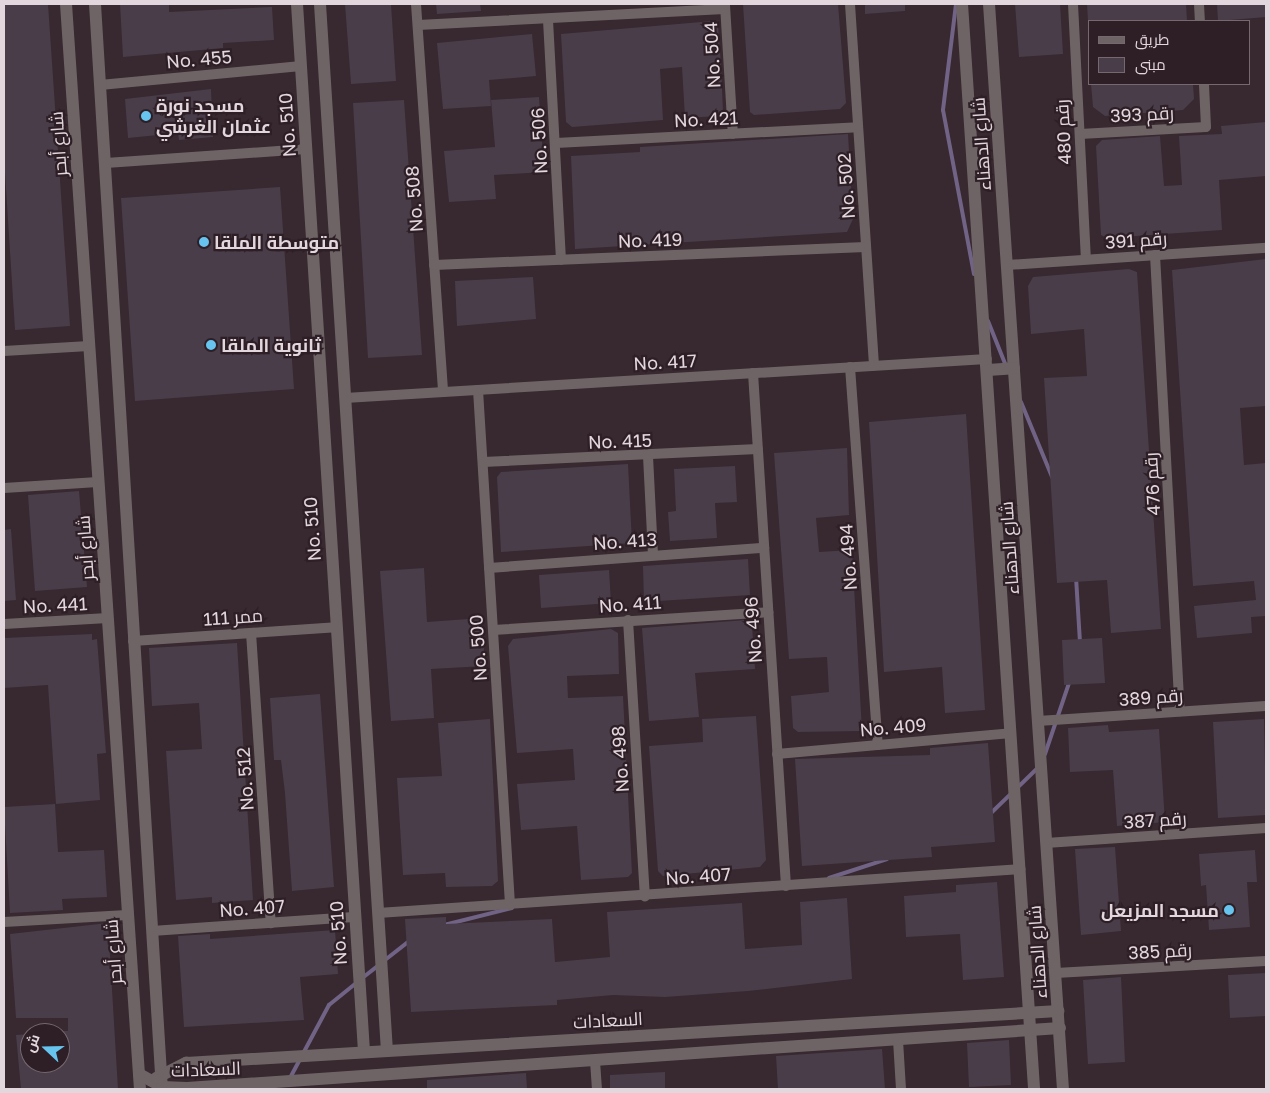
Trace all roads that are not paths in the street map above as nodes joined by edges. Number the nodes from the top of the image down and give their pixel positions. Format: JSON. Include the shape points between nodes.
{"nodes":[{"id":1,"x":66,"y":4,"type":"edge"},
{"id":2,"x":95,"y":4,"type":"edge"},
{"id":3,"x":297,"y":4,"type":"edge"},
{"id":4,"x":320,"y":4,"type":"edge"},
{"id":5,"x":416,"y":4,"type":"edge"},
{"id":6,"x":850,"y":4,"type":"edge"},
{"id":7,"x":962,"y":4,"type":"edge"},
{"id":8,"x":989,"y":4,"type":"edge"},
{"id":9,"x":1073,"y":4,"type":"edge"},
{"id":10,"x":1199,"y":4,"type":"edge"},
{"id":11,"x":725,"y":7,"type":"edge"},
{"id":12,"x":548,"y":20,"type":"junction"},
{"id":13,"x":1200,"y":20,"type":"edge"},
{"id":14,"x":418,"y":25,"type":"junction"},
{"id":15,"x":301,"y":66,"type":"junction"},
{"id":16,"x":100,"y":84,"type":"junction"},
{"id":17,"x":1204,"y":85,"type":"edge"},
{"id":18,"x":858,"y":127,"type":"junction"},
{"id":19,"x":733,"y":134,"type":"junction"},
{"id":20,"x":1080,"y":134,"type":"junction"},
{"id":21,"x":556,"y":143,"type":"junction"},
{"id":22,"x":306,"y":149,"type":"junction"},
{"id":23,"x":106,"y":163,"type":"junction"},
{"id":24,"x":866,"y":247,"type":"junction"},
{"id":25,"x":1266,"y":248,"type":"edge"},
{"id":26,"x":1156,"y":255,"type":"junction"},
{"id":27,"x":1086,"y":259,"type":"junction"},
{"id":28,"x":561,"y":260,"type":"junction"},
{"id":29,"x":434,"y":265,"type":"junction"},
{"id":30,"x":1007,"y":265,"type":"junction"},
{"id":31,"x":89,"y":346,"type":"junction"},
{"id":32,"x":4,"y":351,"type":"edge"},
{"id":33,"x":988,"y":364,"type":"junction"},
{"id":34,"x":874,"y":366,"type":"junction"},
{"id":35,"x":850,"y":367,"type":"junction"},
{"id":36,"x":1014,"y":368,"type":"junction"},
{"id":37,"x":753,"y":373,"type":"junction"},
{"id":38,"x":478,"y":390,"type":"junction"},
{"id":39,"x":443,"y":392,"type":"junction"},
{"id":40,"x":345,"y":398,"type":"junction"},
{"id":41,"x":322,"y":401,"type":"junction"},
{"id":42,"x":758,"y":449,"type":"junction"},
{"id":43,"x":648,"y":456,"type":"junction"},
{"id":44,"x":483,"y":462,"type":"junction"},
{"id":45,"x":98,"y":482,"type":"junction"},
{"id":46,"x":4,"y":488,"type":"edge"},
{"id":47,"x":764,"y":548,"type":"junction"},
{"id":48,"x":653,"y":555,"type":"junction"},
{"id":49,"x":489,"y":568,"type":"junction"},
{"id":50,"x":768,"y":612,"type":"junction"},
{"id":51,"x":108,"y":618,"type":"junction"},
{"id":52,"x":628,"y":620,"type":"junction"},
{"id":53,"x":4,"y":624,"type":"edge"},
{"id":54,"x":336,"y":626,"type":"junction"},
{"id":55,"x":493,"y":630,"type":"junction"},
{"id":56,"x":251,"y":632,"type":"junction"},
{"id":57,"x":133,"y":641,"type":"junction"},
{"id":58,"x":1266,"y":706,"type":"edge"},
{"id":59,"x":1180,"y":711,"type":"junction"},
{"id":60,"x":1038,"y":721,"type":"junction"},
{"id":61,"x":1011,"y":733,"type":"junction"},
{"id":62,"x":878,"y":745,"type":"junction"},
{"id":63,"x":777,"y":754,"type":"junction"},
{"id":64,"x":1266,"y":828,"type":"edge"},
{"id":65,"x":1046,"y":843,"type":"junction"},
{"id":66,"x":1020,"y":869,"type":"junction"},
{"id":67,"x":786,"y":886,"type":"junction"},
{"id":68,"x":645,"y":896,"type":"junction"},
{"id":69,"x":510,"y":905,"type":"junction"},
{"id":70,"x":378,"y":913,"type":"junction"},
{"id":71,"x":128,"y":915,"type":"junction"},
{"id":72,"x":354,"y":917,"type":"junction"},
{"id":73,"x":4,"y":922,"type":"edge"},
{"id":74,"x":272,"y":923,"type":"junction"},
{"id":75,"x":152,"y":931,"type":"junction"},
{"id":76,"x":1266,"y":961,"type":"edge"},
{"id":77,"x":1056,"y":973,"type":"junction"},
{"id":78,"x":1058,"y":1011,"type":"junction"},
{"id":79,"x":1028,"y":1013,"type":"junction"},
{"id":80,"x":362,"y":1027,"type":"junction"},
{"id":81,"x":386,"y":1028,"type":"junction"},
{"id":82,"x":1060,"y":1028,"type":"junction"},
{"id":83,"x":1030,"y":1030,"type":"junction"},
{"id":84,"x":898,"y":1040,"type":"junction"},
{"id":85,"x":387,"y":1051,"type":"junction"},
{"id":86,"x":364,"y":1052,"type":"junction"},
{"id":87,"x":595,"y":1061,"type":"junction"},
{"id":88,"x":162,"y":1073,"type":"junction"},
{"id":89,"x":297,"y":1086,"type":"edge"},
{"id":90,"x":152,"y":1088,"type":"edge"},
{"id":91,"x":597,"y":1089,"type":"edge"},
{"id":92,"x":901,"y":1089,"type":"edge"},
{"id":93,"x":1034,"y":1089,"type":"edge"},
{"id":94,"x":1063,"y":1089,"type":"edge"}],
"edges":[{"from":1,"to":31,"type":"street","name":"شارع أبحر"},
{"from":2,"to":16,"type":"street"},
{"from":3,"to":15,"type":"street","name":"No. 510"},
{"from":4,"to":40,"type":"street"},
{"from":5,"to":14,"type":"street","name":"No. 508"},
{"from":6,"to":18,"type":"street","name":"No. 502"},
{"from":7,"to":33,"type":"street","name":"شارع الدهناء"},
{"from":8,"to":30,"type":"street","name":"شارع الدهناء"},
{"from":9,"to":20,"type":"street","name":"رقم 480"},
{"from":10,"to":13,"type":"street"},
{"from":11,"to":12,"type":"street"},
{"from":11,"to":19,"type":"street","name":"No. 504"},
{"from":12,"to":14,"type":"street"},
{"from":12,"to":21,"type":"street","name":"No. 506"},
{"from":14,"to":29,"type":"street","name":"No. 508"},
{"from":15,"to":16,"type":"street","name":"No. 455"},
{"from":15,"to":22,"type":"street","name":"No. 510"},
{"from":16,"to":23,"type":"street"},
{"from":17,"to":20,"type":"street","name":"رقم 393","via":[[1206,127]]},
{"from":18,"to":19,"type":"street","name":"No. 421"},
{"from":18,"to":24,"type":"street","name":"No. 502"},
{"from":19,"to":21,"type":"street","name":"No. 421"},
{"from":20,"to":27,"type":"street","name":"رقم 480"},
{"from":21,"to":28,"type":"street","name":"No. 506"},
{"from":22,"to":23,"type":"street"},
{"from":22,"to":41,"type":"street","name":"No. 510"},
{"from":23,"to":57,"type":"street"},
{"from":24,"to":28,"type":"street","name":"No. 419"},
{"from":24,"to":34,"type":"street","name":"No. 502"},
{"from":25,"to":26,"type":"street","name":"رقم 391"},
{"from":26,"to":27,"type":"street","name":"رقم 391"},
{"from":26,"to":59,"type":"street","name":"رقم 476"},
{"from":27,"to":30,"type":"street","name":"رقم 391"},
{"from":28,"to":29,"type":"street","name":"No. 419"},
{"from":29,"to":39,"type":"street","name":"No. 508"},
{"from":30,"to":36,"type":"street","name":"شارع الدهناء"},
{"from":31,"to":32,"type":"street"},
{"from":31,"to":45,"type":"street","name":"شارع أبحر"},
{"from":33,"to":34,"type":"street","name":"No. 417"},
{"from":33,"to":36,"type":"street"},
{"from":33,"to":61,"type":"street","name":"شارع الدهناء"},
{"from":34,"to":35,"type":"street","name":"No. 417"},
{"from":35,"to":37,"type":"street","name":"No. 417"},
{"from":35,"to":62,"type":"street","name":"No. 494"},
{"from":36,"to":60,"type":"street","name":"شارع الدهناء"},
{"from":37,"to":38,"type":"street","name":"No. 417"},
{"from":37,"to":42,"type":"street","name":"No. 496"},
{"from":38,"to":39,"type":"street","name":"No. 417"},
{"from":38,"to":44,"type":"street","name":"No. 500"},
{"from":39,"to":40,"type":"street","name":"No. 417"},
{"from":40,"to":41,"type":"street"},
{"from":40,"to":70,"type":"street"},
{"from":41,"to":54,"type":"street","name":"No. 510"},
{"from":42,"to":43,"type":"street","name":"No. 415"},
{"from":42,"to":47,"type":"street","name":"No. 496"},
{"from":43,"to":44,"type":"street","name":"No. 415"},
{"from":43,"to":48,"type":"street"},
{"from":44,"to":49,"type":"street","name":"No. 500"},
{"from":45,"to":46,"type":"street"},
{"from":45,"to":51,"type":"street","name":"شارع أبحر"},
{"from":47,"to":48,"type":"street","name":"No. 413"},
{"from":47,"to":50,"type":"street","name":"No. 496"},
{"from":48,"to":49,"type":"street","name":"No. 413"},
{"from":49,"to":55,"type":"street","name":"No. 500"},
{"from":50,"to":52,"type":"street","name":"No. 411"},
{"from":50,"to":63,"type":"street","name":"No. 496"},
{"from":51,"to":53,"type":"street","name":"No. 441"},
{"from":51,"to":71,"type":"street","name":"شارع أبحر"},
{"from":52,"to":55,"type":"street","name":"No. 411"},
{"from":52,"to":68,"type":"street","name":"No. 498"},
{"from":54,"to":56,"type":"street","name":"ممر 111"},
{"from":54,"to":72,"type":"street","name":"No. 510"},
{"from":55,"to":69,"type":"street","name":"No. 500"},
{"from":56,"to":57,"type":"street","name":"ممر 111"},
{"from":56,"to":74,"type":"street","name":"No. 512"},
{"from":57,"to":75,"type":"street"},
{"from":58,"to":59,"type":"street","name":"رقم 389"},
{"from":59,"to":60,"type":"street","name":"رقم 389"},
{"from":60,"to":65,"type":"street","name":"شارع الدهناء"},
{"from":61,"to":62,"type":"street","name":"No. 409"},
{"from":61,"to":66,"type":"street","name":"شارع الدهناء"},
{"from":62,"to":63,"type":"street","name":"No. 409"},
{"from":63,"to":67,"type":"street","name":"No. 496"},
{"from":64,"to":65,"type":"street","name":"رقم 387"},
{"from":65,"to":77,"type":"street","name":"شارع الدهناء"},
{"from":66,"to":67,"type":"street","name":"No. 407"},
{"from":66,"to":79,"type":"street","name":"شارع الدهناء"},
{"from":67,"to":68,"type":"street","name":"No. 407"},
{"from":68,"to":69,"type":"street","name":"No. 407"},
{"from":69,"to":70,"type":"street","name":"No. 407"},
{"from":70,"to":81,"type":"street"},
{"from":71,"to":73,"type":"street"},
{"from":71,"to":90,"type":"street","name":"شارع أبحر","via":[[139,1074]]},
{"from":72,"to":74,"type":"street","name":"No. 407"},
{"from":72,"to":80,"type":"street","name":"No. 510"},
{"from":74,"to":75,"type":"street","name":"No. 407"},
{"from":75,"to":88,"type":"street"},
{"from":76,"to":77,"type":"street","name":"رقم 385"},
{"from":77,"to":78,"type":"street","name":"شارع الدهناء"},
{"from":78,"to":79,"type":"street","name":"السعادات"},
{"from":78,"to":82,"type":"street","name":"شارع الدهناء"},
{"from":79,"to":83,"type":"street","name":"شارع الدهناء"},
{"from":79,"to":85,"type":"street","name":"السعادات"},
{"from":80,"to":81,"type":"street","via":[[375,1042],[383,1039]]},
{"from":80,"to":86,"type":"street","name":"No. 510"},
{"from":81,"to":85,"type":"street"},
{"from":82,"to":83,"type":"street","name":"السعادات"},
{"from":82,"to":94,"type":"street","name":"شارع الدهناء"},
{"from":83,"to":84,"type":"street","name":"السعادات"},
{"from":83,"to":93,"type":"street","name":"شارع الدهناء"},
{"from":84,"to":87,"type":"street","name":"السعادات"},
{"from":84,"to":92,"type":"street"},
{"from":85,"to":86,"type":"street","name":"السعادات"},
{"from":86,"to":88,"type":"street","name":"السعادات","via":[[186,1063]]},
{"from":87,"to":89,"type":"street","name":"السعادات"},
{"from":87,"to":91,"type":"street"},
{"from":88,"to":90,"type":"street"},
{"from":89,"to":90,"type":"street","name":"السعادات"}]}
